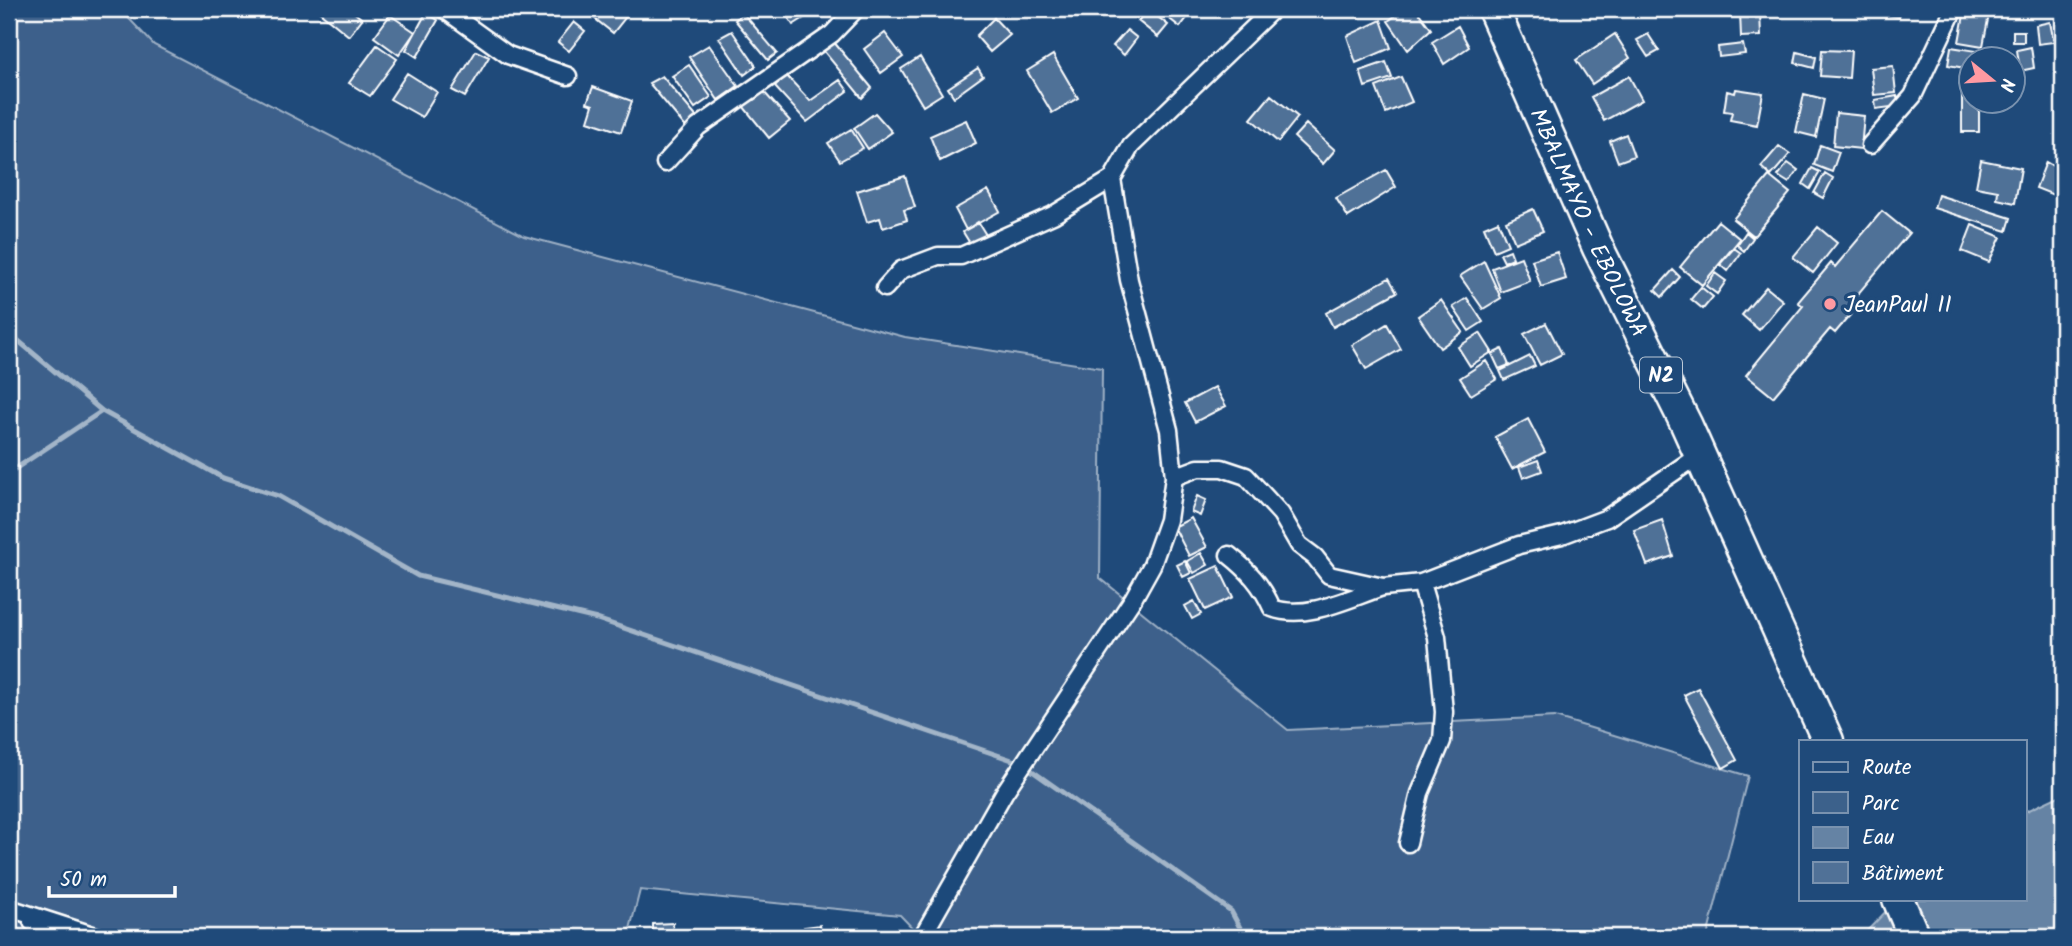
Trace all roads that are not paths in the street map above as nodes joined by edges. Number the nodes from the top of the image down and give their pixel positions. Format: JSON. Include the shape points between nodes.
{"nodes":[{"id":1,"x":444,"y":9,"type":"edge"},
{"id":2,"x":856,"y":9,"type":"edge"},
{"id":3,"x":1273,"y":9,"type":"edge"},
{"id":4,"x":1493,"y":9,"type":"edge"},
{"id":5,"x":1954,"y":9,"type":"edge"},
{"id":6,"x":568,"y":76,"type":"dead end"},
{"id":7,"x":1870,"y":145,"type":"dead end"},
{"id":8,"x":665,"y":163,"type":"dead end"},
{"id":9,"x":1112,"y":179,"type":"junction"},
{"id":10,"x":885,"y":288,"type":"dead end"},
{"id":11,"x":1699,"y":455,"type":"junction"},
{"id":12,"x":1174,"y":477,"type":"junction"},
{"id":13,"x":1228,"y":555,"type":"dead end"},
{"id":14,"x":1421,"y":583,"type":"junction"},
{"id":15,"x":1383,"y":587,"type":"junction"},
{"id":16,"x":1828,"y":740,"type":"edge"},
{"id":17,"x":1408,"y":843,"type":"dead end"},
{"id":18,"x":1898,"y":900,"type":"edge"},
{"id":19,"x":9,"y":909,"type":"edge"},
{"id":20,"x":56,"y":937,"type":"edge"},
{"id":21,"x":99,"y":937,"type":"edge"},
{"id":22,"x":922,"y":937,"type":"edge"},
{"id":23,"x":1914,"y":937,"type":"edge"}],
"edges":[{"from":1,"to":6,"type":"street","via":[[508,55]]},
{"from":2,"to":8,"type":"street","via":[[832,34],[698,127]]},
{"from":3,"to":9,"type":"street","via":[[1131,146]]},
{"from":4,"to":11,"type":"highway","name":"MBALMAYO - EBOLOWA","number":"N2","via":[[1598,248]]},
{"from":5,"to":7,"type":"street","via":[[1913,96]]},
{"from":9,"to":10,"type":"street","via":[[1053,215],[961,256],[938,256],[901,270]]},
{"from":9,"to":12,"type":"street","via":[[1129,280],[1169,430]]},
{"from":11,"to":14,"type":"street","via":[[1607,518],[1519,545]]},
{"from":11,"to":16,"type":"highway","name":"MBALMAYO - EBOLOWA","number":"N2"},
{"from":12,"to":15,"type":"street","via":[[1198,468],[1222,468],[1246,476],[1281,514],[1299,545],[1315,556],[1329,575]]},
{"from":12,"to":22,"type":"street","via":[[1168,520],[1152,565],[1004,793]]},
{"from":13,"to":15,"type":"street","via":[[1264,589],[1272,608],[1287,614]]},
{"from":14,"to":15,"type":"street"},
{"from":14,"to":17,"type":"street","via":[[1437,637],[1444,712],[1442,741],[1420,793]]},
{"from":18,"to":23,"type":"highway"},
{"from":19,"to":20,"type":"street"},
{"from":19,"to":21,"type":"street"}]}
